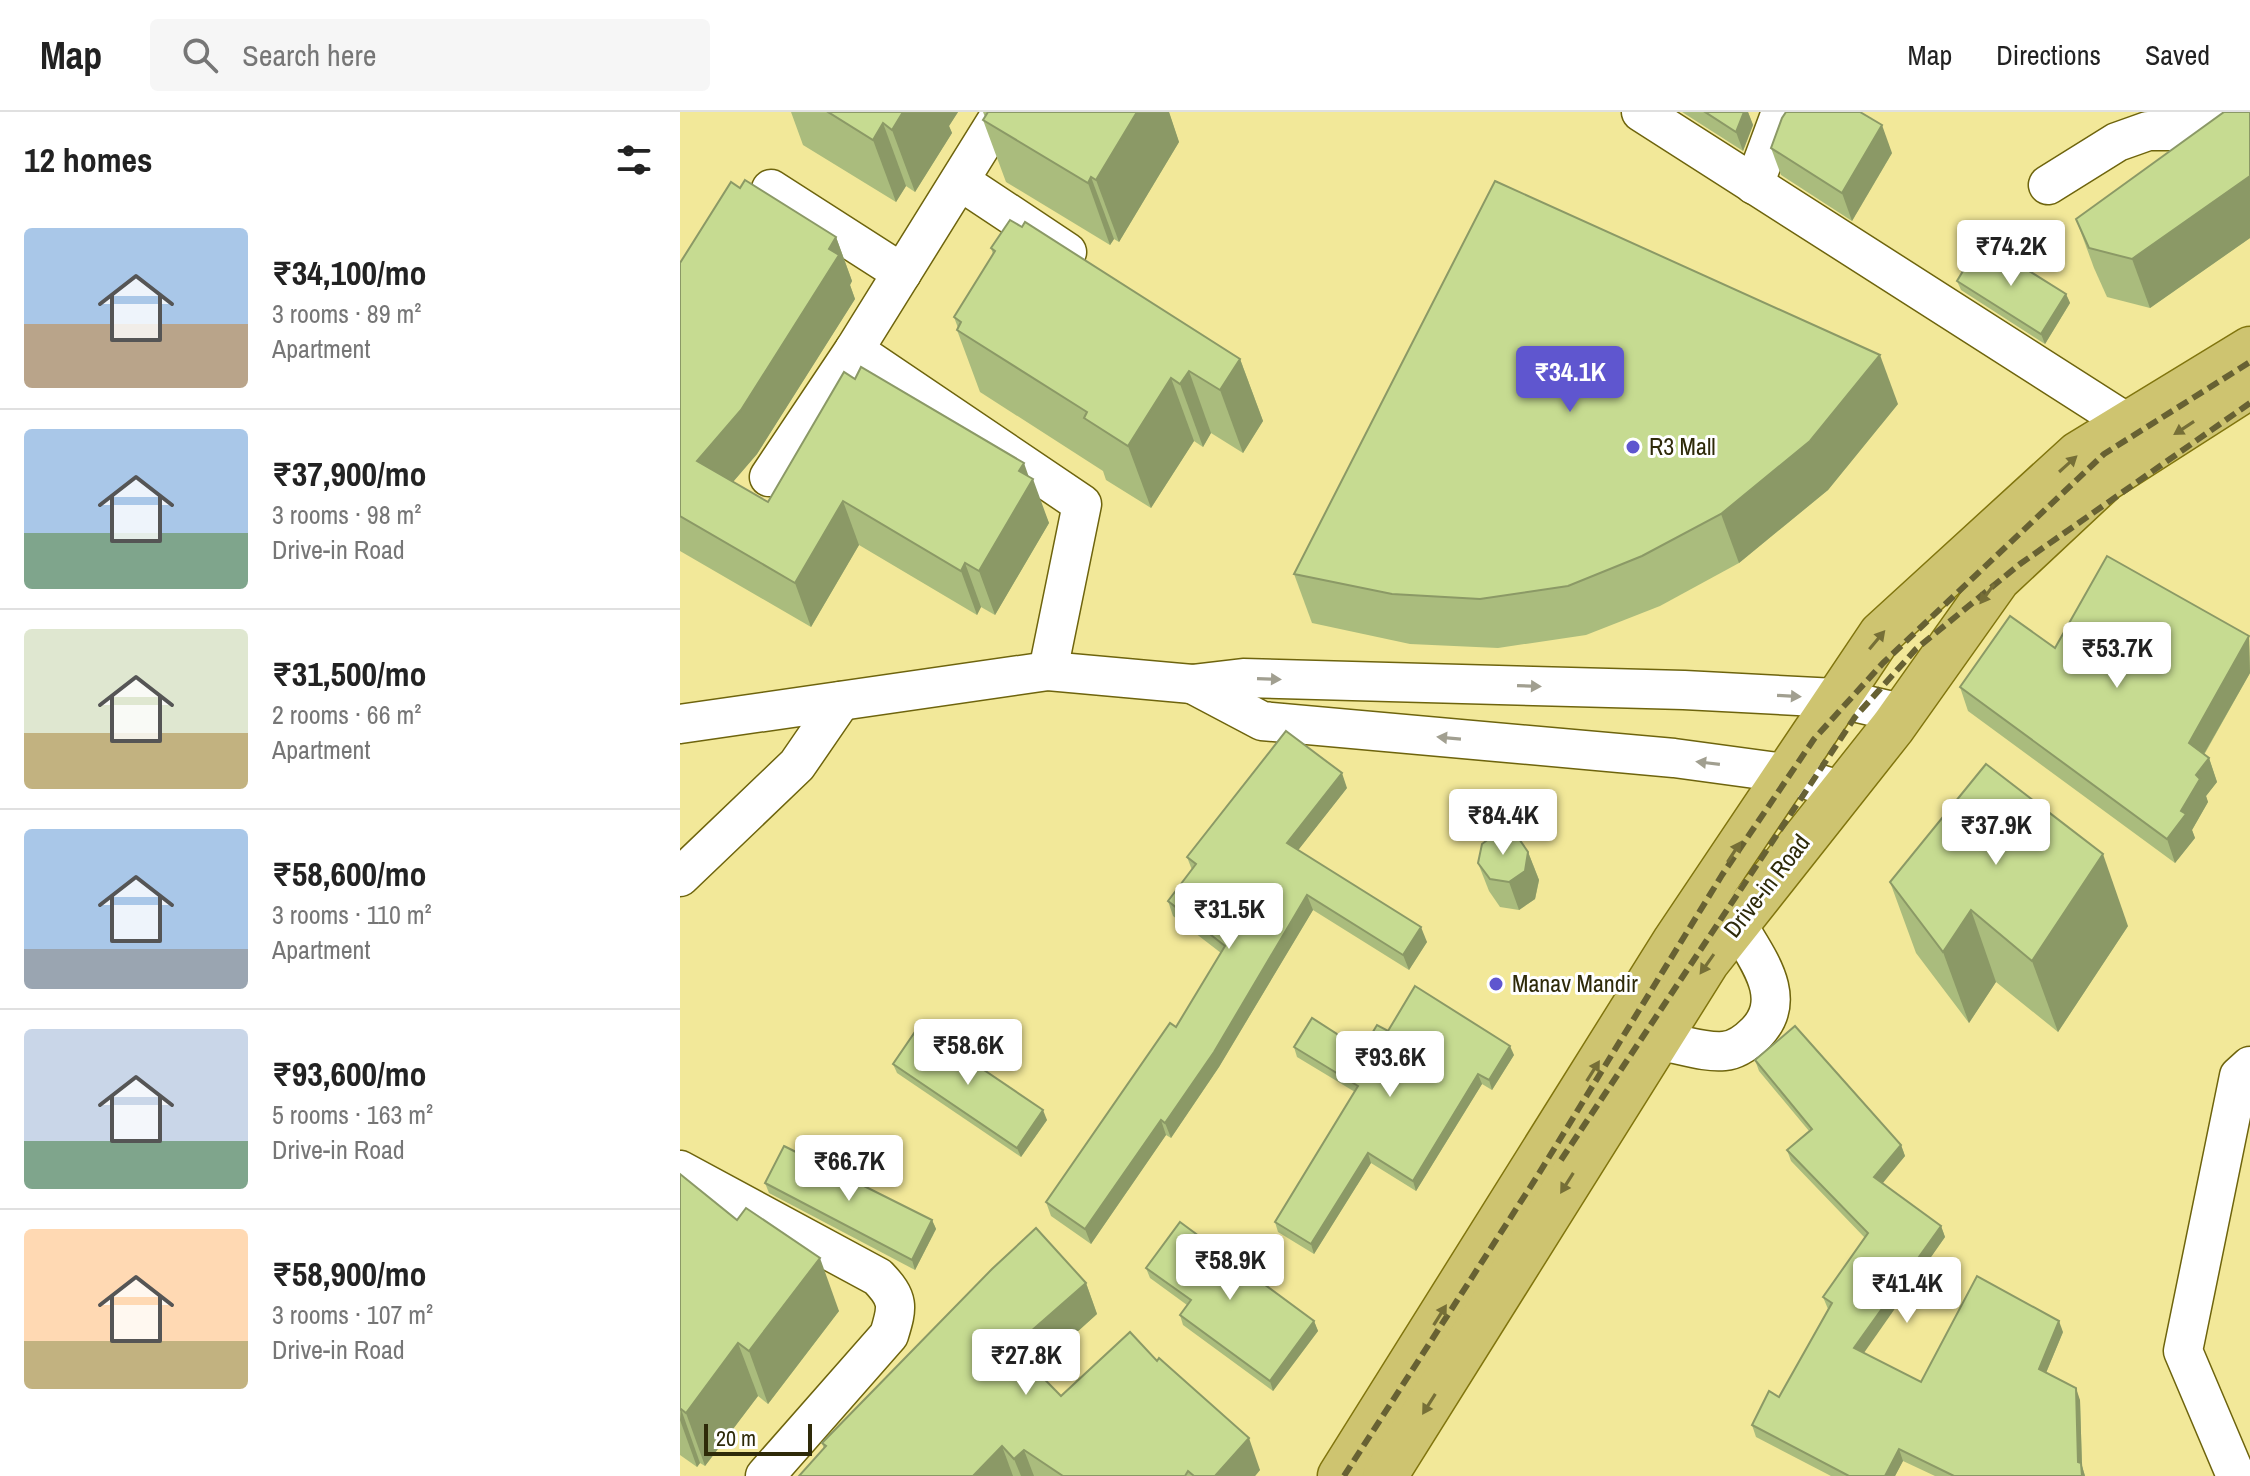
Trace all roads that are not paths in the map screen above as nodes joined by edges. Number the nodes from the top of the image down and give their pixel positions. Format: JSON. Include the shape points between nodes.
{"nodes":[{"id":1,"x":1002,"y":112,"type":"edge"},
{"id":2,"x":1641,"y":112,"type":"edge"},
{"id":3,"x":1781,"y":112,"type":"edge"},
{"id":4,"x":2224,"y":112,"type":"edge"},
{"id":5,"x":960,"y":181,"type":"junction"},
{"id":6,"x":1754,"y":185,"type":"junction"},
{"id":7,"x":2048,"y":185,"type":"dead end"},
{"id":8,"x":771,"y":189,"type":"dead end"},
{"id":9,"x":1091,"y":268,"type":"edge"},
{"id":10,"x":902,"y":273,"type":"junction"},
{"id":11,"x":2250,"y":349,"type":"edge"},
{"id":12,"x":854,"y":350,"type":"junction"},
{"id":13,"x":2250,"y":386,"type":"edge"},
{"id":14,"x":2129,"y":424,"type":"junction"},
{"id":15,"x":769,"y":477,"type":"dead end"},
{"id":16,"x":1048,"y":671,"type":"junction"},
{"id":17,"x":1192,"y":684,"type":"junction"},
{"id":18,"x":1836,"y":698,"type":"junction"},
{"id":19,"x":841,"y":701,"type":"junction"},
{"id":20,"x":1901,"y":713,"type":"junction"},
{"id":21,"x":680,"y":724,"type":"edge"},
{"id":22,"x":1785,"y":773,"type":"junction"},
{"id":23,"x":1842,"y":791,"type":"junction"},
{"id":24,"x":680,"y":877,"type":"edge"},
{"id":25,"x":1737,"y":924,"type":"junction"},
{"id":26,"x":1657,"y":1041,"type":"junction"},
{"id":27,"x":2250,"y":1066,"type":"edge"},
{"id":28,"x":680,"y":1170,"type":"edge"},
{"id":29,"x":1360,"y":1475,"type":"edge"},
{"id":30,"x":765,"y":1476,"type":"edge"},
{"id":31,"x":2236,"y":1476,"type":"edge"}],
"edges":[{"from":1,"to":5,"type":"street"},
{"from":2,"to":6,"type":"street"},
{"from":3,"to":6,"type":"street"},
{"from":4,"to":7,"type":"street","via":[[2172,131],[2148,131],[2117,142]]},
{"from":5,"to":9,"type":"street"},
{"from":5,"to":10,"type":"street"},
{"from":6,"to":14,"type":"street"},
{"from":8,"to":10,"type":"street"},
{"from":10,"to":12,"type":"street"},
{"from":11,"to":14,"type":"main road","name":"Drive-in Road"},
{"from":12,"to":15,"type":"street"},
{"from":12,"to":16,"type":"street","via":[[1082,504]]},
{"from":13,"to":20,"type":"main road","name":"Drive-in Road","one_way":true,"via":[[2105,479],[1998,579]]},
{"from":18,"to":14,"type":"main road","name":"Drive-in Road","one_way":true,"via":[[1881,634],[2078,454]]},
{"from":16,"to":17,"type":"street"},
{"from":16,"to":19,"type":"street"},
{"from":17,"to":18,"type":"street","one_way":true,"via":[[1243,678]]},
{"from":22,"to":17,"type":"street","one_way":true,"via":[[1262,721]]},
{"from":18,"to":20,"type":"street"},
{"from":18,"to":22,"type":"main road","name":"Drive-in Road"},
{"from":19,"to":21,"type":"street"},
{"from":19,"to":24,"type":"street","via":[[797,765]]},
{"from":20,"to":23,"type":"main road","name":"Drive-in Road"},
{"from":22,"to":23,"type":"street"},
{"from":29,"to":22,"type":"main road","name":"Drive-in Road","one_way":true,"via":[[1573,1103]]},
{"from":23,"to":25,"type":"main road","name":"Drive-in Road"},
{"from":25,"to":26,"type":"main road","name":"Drive-in Road","one_way":true},
{"from":25,"to":26,"type":"street","via":[[1768,978],[1774,1000],[1767,1022],[1745,1044],[1726,1051]]},
{"from":26,"to":29,"type":"main road","name":"Drive-in Road","one_way":true},
{"from":27,"to":31,"type":"street","via":[[2239,1076],[2183,1351]]},
{"from":28,"to":30,"type":"street","via":[[878,1277],[894,1293],[896,1313],[889,1335]]}]}
